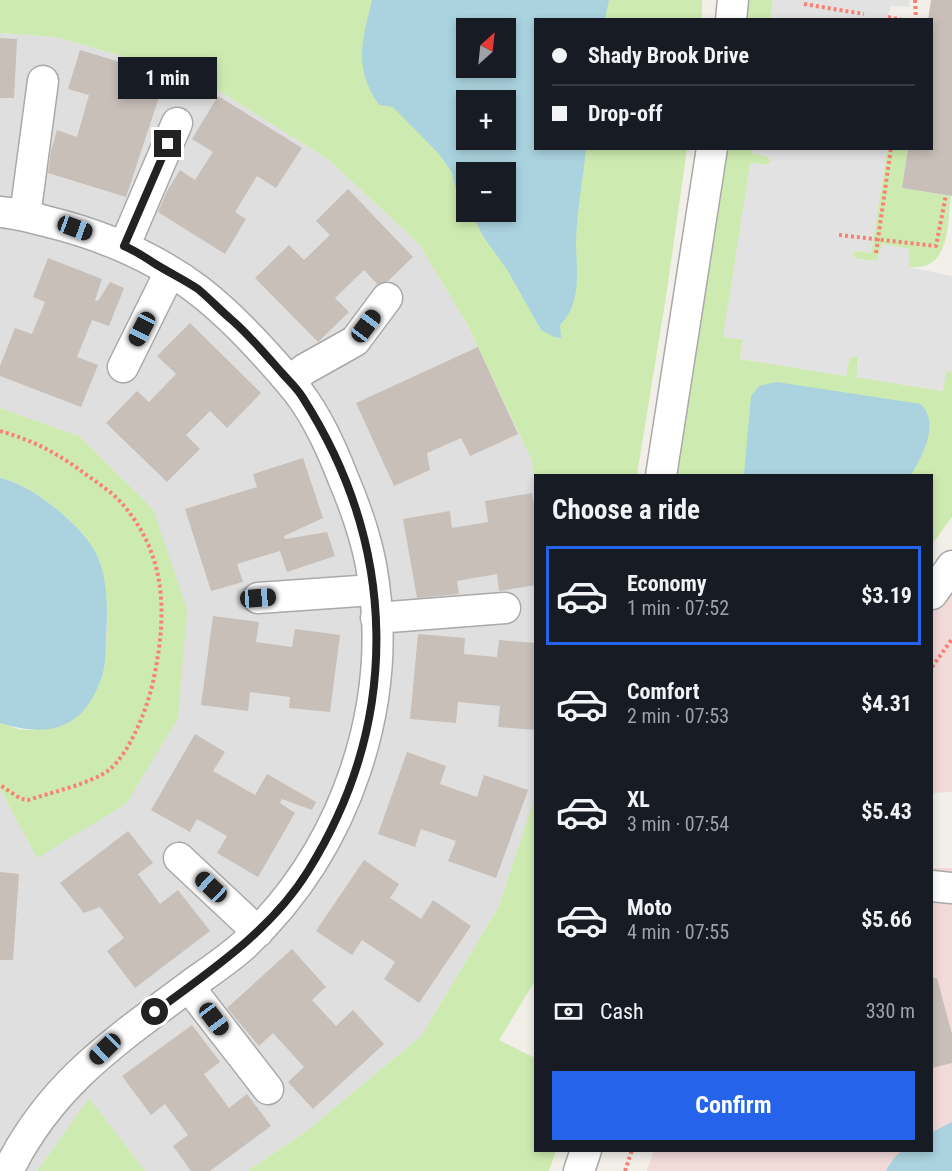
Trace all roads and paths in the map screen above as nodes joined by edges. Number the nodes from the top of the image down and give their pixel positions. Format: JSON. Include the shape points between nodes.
{"nodes":[{"id":1,"x":733,"y":0,"type":"edge"},
{"id":2,"x":915,"y":0,"type":"edge"},
{"id":3,"x":804,"y":4,"type":"dead end"},
{"id":4,"x":864,"y":14,"type":"dead end"},
{"id":5,"x":888,"y":17,"type":"dead end"},
{"id":6,"x":730,"y":18,"type":"edge"},
{"id":7,"x":893,"y":18,"type":"edge"},
{"id":8,"x":916,"y":18,"type":"edge"},
{"id":9,"x":43,"y":81,"type":"dead end"},
{"id":10,"x":177,"y":123,"type":"dead end"},
{"id":11,"x":711,"y":150,"type":"edge"},
{"id":12,"x":891,"y":150,"type":"edge"},
{"id":13,"x":946,"y":195,"type":"dead end"},
{"id":14,"x":7,"y":215,"type":"edge"},
{"id":15,"x":839,"y":235,"type":"dead end"},
{"id":16,"x":878,"y":240,"type":"junction"},
{"id":17,"x":124,"y":246,"type":"junction"},
{"id":18,"x":876,"y":253,"type":"dead end"},
{"id":19,"x":170,"y":273,"type":"junction"},
{"id":20,"x":387,"y":298,"type":"dead end"},
{"id":21,"x":123,"y":367,"type":"dead end"},
{"id":22,"x":289,"y":381,"type":"junction"},
{"id":23,"x":0,"y":431,"type":"edge"},
{"id":24,"x":661,"y":474,"type":"edge"},
{"id":25,"x":952,"y":567,"type":"edge"},
{"id":26,"x":933,"y":593,"type":"edge"},
{"id":27,"x":258,"y":598,"type":"dead end"},
{"id":28,"x":374,"y":604,"type":"junction"},
{"id":29,"x":505,"y":608,"type":"dead end"},
{"id":30,"x":952,"y":639,"type":"edge"},
{"id":31,"x":933,"y":666,"type":"edge"},
{"id":32,"x":0,"y":785,"type":"edge"},
{"id":33,"x":179,"y":858,"type":"dead end"},
{"id":34,"x":933,"y":886,"type":"edge"},
{"id":35,"x":952,"y":888,"type":"edge"},
{"id":36,"x":258,"y":932,"type":"junction"},
{"id":37,"x":189,"y":987,"type":"junction"},
{"id":38,"x":268,"y":1089,"type":"dead end"},
{"id":39,"x":585,"y":1152,"type":"edge"},
{"id":40,"x":631,"y":1152,"type":"edge"},
{"id":41,"x":0,"y":1167,"type":"edge"},
{"id":42,"x":8,"y":1171,"type":"edge"},
{"id":43,"x":579,"y":1171,"type":"edge"},
{"id":44,"x":626,"y":1171,"type":"edge"}],
"edges":[{"from":1,"to":6,"type":"street"},
{"from":2,"to":8,"type":"path"},
{"from":3,"to":4,"type":"path"},
{"from":5,"to":7,"type":"path"},
{"from":9,"to":14,"type":"street"},
{"from":10,"to":17,"type":"street"},
{"from":11,"to":24,"type":"street"},
{"from":12,"to":16,"type":"path"},
{"from":13,"to":16,"type":"path","via":[[936,246]]},
{"from":14,"to":17,"type":"street","via":[[75,228]]},
{"from":15,"to":16,"type":"path"},
{"from":16,"to":18,"type":"path"},
{"from":17,"to":19,"type":"street"},
{"from":19,"to":21,"type":"street"},
{"from":19,"to":22,"type":"street","via":[[198,289],[254,340]]},
{"from":20,"to":22,"type":"street","via":[[355,341]]},
{"from":22,"to":28,"type":"street","via":[[303,397],[332,450],[360,518],[371,566]]},
{"from":23,"to":32,"type":"path","via":[[38,443],[116,497],[145,537],[159,575],[162,608],[151,692],[119,758],[108,770],[88,780],[28,800]]},
{"from":25,"to":26,"type":"street"},
{"from":27,"to":28,"type":"street"},
{"from":28,"to":29,"type":"street"},
{"from":28,"to":36,"type":"street","via":[[375,676],[370,718],[342,808],[308,872]]},
{"from":30,"to":31,"type":"path"},
{"from":33,"to":36,"type":"street"},
{"from":34,"to":35,"type":"street"},
{"from":36,"to":37,"type":"street"},
{"from":37,"to":38,"type":"street"},
{"from":37,"to":42,"type":"street","via":[[105,1049],[62,1090]]},
{"from":39,"to":43,"type":"street"},
{"from":40,"to":44,"type":"path"},
{"from":41,"to":42,"type":"street"}]}
